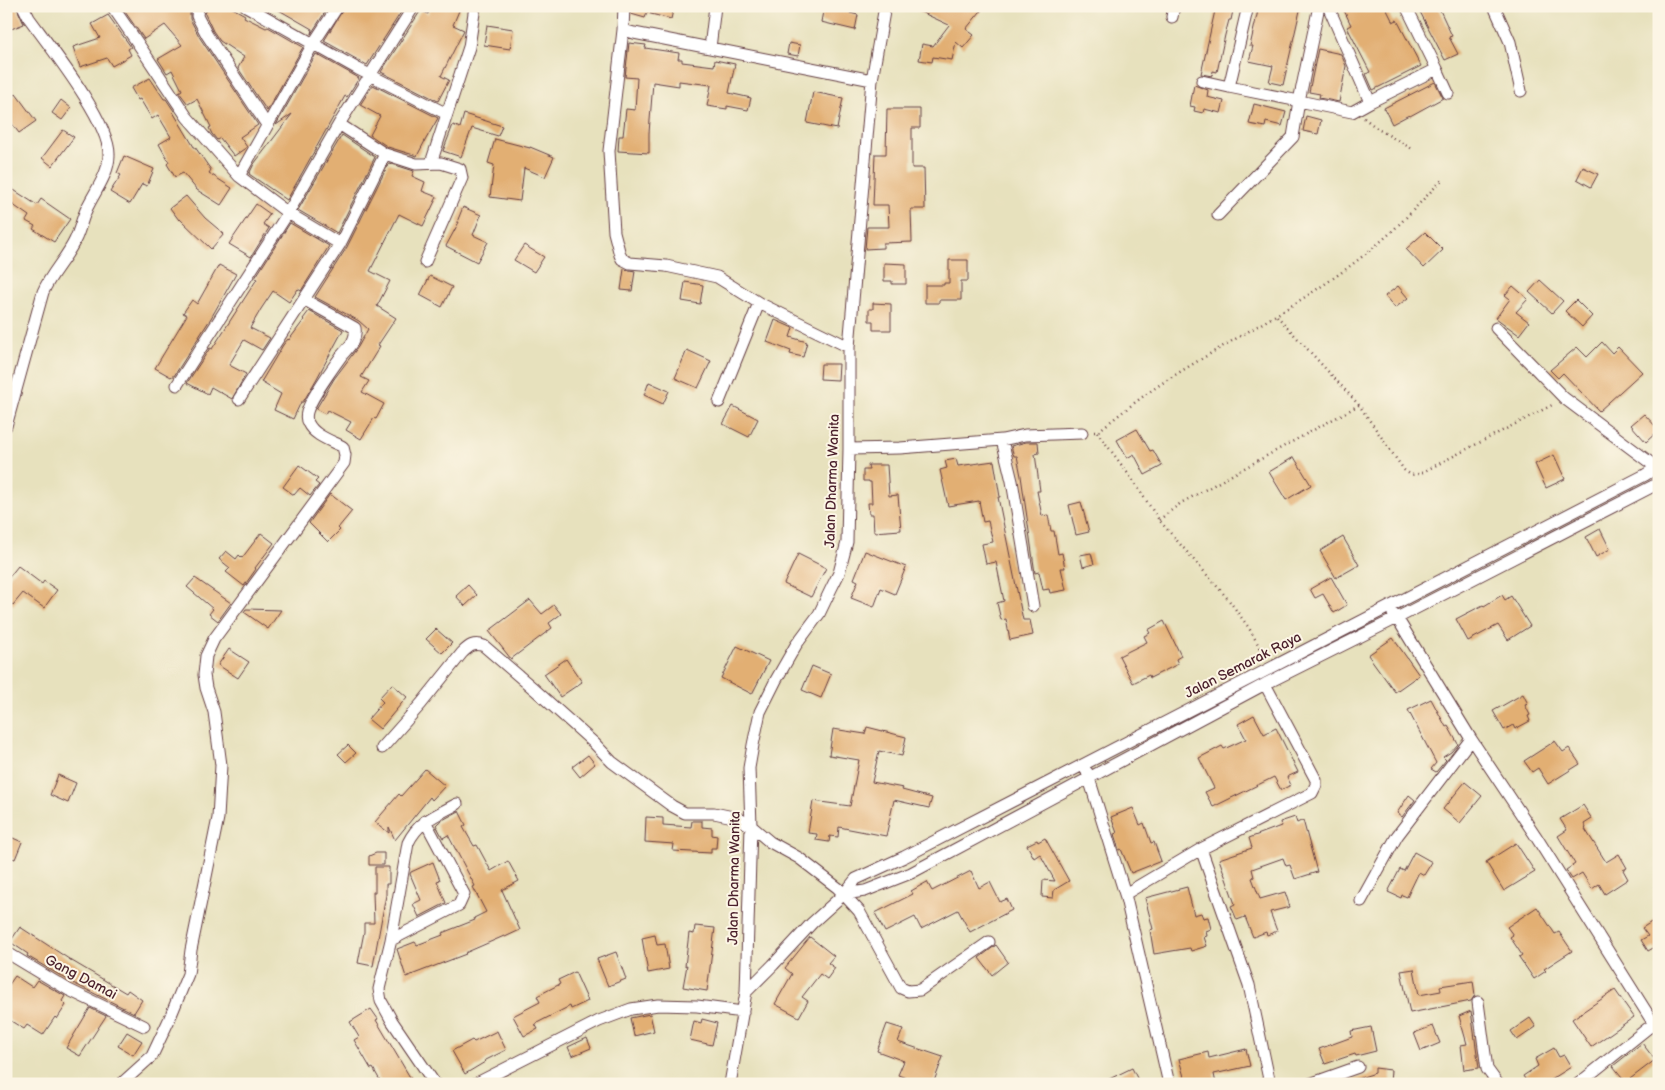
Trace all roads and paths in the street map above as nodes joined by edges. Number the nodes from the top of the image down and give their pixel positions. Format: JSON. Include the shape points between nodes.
{"nodes":[{"id":1,"x":23,"y":6,"type":"edge"},
{"id":2,"x":198,"y":6,"type":"edge"},
{"id":3,"x":246,"y":6,"type":"edge"},
{"id":4,"x":338,"y":6,"type":"edge"},
{"id":5,"x":414,"y":6,"type":"edge"},
{"id":6,"x":475,"y":6,"type":"edge"},
{"id":7,"x":624,"y":6,"type":"edge"},
{"id":8,"x":715,"y":6,"type":"edge"},
{"id":9,"x":886,"y":6,"type":"edge"},
{"id":10,"x":1248,"y":6,"type":"edge"},
{"id":11,"x":1318,"y":6,"type":"edge"},
{"id":12,"x":1328,"y":6,"type":"edge"},
{"id":13,"x":1406,"y":6,"type":"edge"},
{"id":14,"x":1494,"y":6,"type":"edge"},
{"id":15,"x":114,"y":7,"type":"edge"},
{"id":16,"x":623,"y":30,"type":"junction"},
{"id":17,"x":313,"y":44,"type":"junction"},
{"id":18,"x":710,"y":48,"type":"junction"},
{"id":19,"x":1436,"y":69,"type":"junction"},
{"id":20,"x":371,"y":75,"type":"junction"},
{"id":21,"x":872,"y":80,"type":"junction"},
{"id":22,"x":1202,"y":81,"type":"dead end"},
{"id":23,"x":1228,"y":87,"type":"junction"},
{"id":24,"x":1448,"y":92,"type":"dead end"},
{"id":25,"x":1521,"y":92,"type":"dead end"},
{"id":26,"x":1299,"y":101,"type":"junction"},
{"id":27,"x":1370,"y":102,"type":"junction"},
{"id":28,"x":1355,"y":111,"type":"junction"},
{"id":29,"x":447,"y":114,"type":"junction"},
{"id":30,"x":339,"y":124,"type":"junction"},
{"id":31,"x":267,"y":125,"type":"junction"},
{"id":32,"x":1414,"y":150,"type":"dead end"},
{"id":33,"x":385,"y":154,"type":"junction"},
{"id":34,"x":431,"y":162,"type":"junction"},
{"id":35,"x":239,"y":176,"type":"junction"},
{"id":36,"x":1444,"y":178,"type":"dead end"},
{"id":37,"x":288,"y":213,"type":"junction"},
{"id":38,"x":1218,"y":215,"type":"dead end"},
{"id":39,"x":340,"y":244,"type":"junction"},
{"id":40,"x":425,"y":262,"type":"dead end"},
{"id":41,"x":305,"y":300,"type":"junction"},
{"id":42,"x":759,"y":303,"type":"junction"},
{"id":43,"x":1276,"y":316,"type":"junction"},
{"id":44,"x":1496,"y":328,"type":"dead end"},
{"id":45,"x":849,"y":347,"type":"junction"},
{"id":46,"x":177,"y":385,"type":"dead end"},
{"id":47,"x":1564,"y":398,"type":"junction"},
{"id":48,"x":239,"y":399,"type":"dead end"},
{"id":49,"x":719,"y":402,"type":"dead end"},
{"id":50,"x":1359,"y":404,"type":"junction"},
{"id":51,"x":6,"y":426,"type":"edge"},
{"id":52,"x":1097,"y":432,"type":"junction"},
{"id":53,"x":1082,"y":433,"type":"joint"},
{"id":54,"x":1002,"y":440,"type":"junction"},
{"id":55,"x":849,"y":449,"type":"junction"},
{"id":56,"x":1658,"y":469,"type":"edge"},
{"id":57,"x":1659,"y":483,"type":"edge"},
{"id":58,"x":1159,"y":520,"type":"junction"},
{"id":59,"x":1496,"y":551,"type":"junction"},
{"id":60,"x":1504,"y":563,"type":"junction"},
{"id":61,"x":1033,"y":606,"type":"dead end"},
{"id":62,"x":1386,"y":609,"type":"junction"},
{"id":63,"x":1397,"y":618,"type":"junction"},
{"id":64,"x":1271,"y":667,"type":"junction"},
{"id":65,"x":1265,"y":684,"type":"junction"},
{"id":66,"x":1471,"y":739,"type":"junction"},
{"id":67,"x":382,"y":748,"type":"dead end"},
{"id":68,"x":1083,"y":764,"type":"junction"},
{"id":69,"x":1090,"y":778,"type":"junction"},
{"id":70,"x":457,"y":804,"type":"dead end"},
{"id":71,"x":425,"y":821,"type":"junction"},
{"id":72,"x":751,"y":826,"type":"junction"},
{"id":73,"x":1202,"y":849,"type":"junction"},
{"id":74,"x":844,"y":894,"type":"junction"},
{"id":75,"x":1125,"y":894,"type":"junction"},
{"id":76,"x":1361,"y":901,"type":"dead end"},
{"id":77,"x":391,"y":940,"type":"junction"},
{"id":78,"x":989,"y":942,"type":"dead end"},
{"id":79,"x":6,"y":952,"type":"edge"},
{"id":80,"x":746,"y":992,"type":"junction"},
{"id":81,"x":1478,"y":1002,"type":"dead end"},
{"id":82,"x":743,"y":1012,"type":"junction"},
{"id":83,"x":144,"y":1026,"type":"dead end"},
{"id":84,"x":1656,"y":1028,"type":"edge"},
{"id":85,"x":1358,"y":1067,"type":"dead end"},
{"id":86,"x":121,"y":1084,"type":"edge"},
{"id":87,"x":435,"y":1084,"type":"edge"},
{"id":88,"x":474,"y":1084,"type":"edge"},
{"id":89,"x":730,"y":1084,"type":"edge"},
{"id":90,"x":1169,"y":1084,"type":"edge"},
{"id":91,"x":1270,"y":1084,"type":"edge"},
{"id":92,"x":1310,"y":1084,"type":"edge"},
{"id":93,"x":1498,"y":1084,"type":"edge"},
{"id":94,"x":1578,"y":1084,"type":"edge"}],
"edges":[{"from":1,"to":51,"type":"street","via":[[98,118],[107,137],[109,156],[75,240],[43,292]]},
{"from":2,"to":31,"type":"street","via":[[198,16],[207,35]]},
{"from":3,"to":17,"type":"street"},
{"from":4,"to":17,"type":"street"},
{"from":5,"to":20,"type":"street"},
{"from":6,"to":29,"type":"street","via":[[469,47]]},
{"from":7,"to":16,"type":"street"},
{"from":8,"to":18,"type":"street"},
{"from":9,"to":21,"type":"street","name":"Jalan Dharma Wanita"},
{"from":10,"to":23,"type":"street"},
{"from":11,"to":26,"type":"street"},
{"from":12,"to":27,"type":"street"},
{"from":13,"to":19,"type":"street"},
{"from":14,"to":25,"type":"street","via":[[1510,42]]},
{"from":15,"to":35,"type":"street","via":[[187,117]]},
{"from":16,"to":18,"type":"street"},
{"from":16,"to":42,"type":"street","via":[[609,151],[614,232],[620,256],[630,263],[666,266],[717,277]]},
{"from":17,"to":20,"type":"street"},
{"from":17,"to":31,"type":"street"},
{"from":18,"to":21,"type":"street"},
{"from":19,"to":24,"type":"street"},
{"from":19,"to":27,"type":"street"},
{"from":20,"to":29,"type":"street"},
{"from":20,"to":30,"type":"street"},
{"from":21,"to":45,"type":"street","name":"Jalan Dharma Wanita"},
{"from":22,"to":23,"type":"street"},
{"from":23,"to":26,"type":"street"},
{"from":26,"to":28,"type":"street"},
{"from":26,"to":38,"type":"street","via":[[1293,138]]},
{"from":27,"to":28,"type":"street"},
{"from":28,"to":32,"type":"path"},
{"from":29,"to":34,"type":"street"},
{"from":30,"to":33,"type":"street"},
{"from":30,"to":37,"type":"street"},
{"from":31,"to":35,"type":"street"},
{"from":33,"to":34,"type":"street","via":[[416,164]]},
{"from":33,"to":39,"type":"street"},
{"from":34,"to":40,"type":"street","via":[[460,169],[462,178]]},
{"from":35,"to":37,"type":"street"},
{"from":36,"to":43,"type":"path","via":[[1376,246]]},
{"from":37,"to":39,"type":"street"},
{"from":37,"to":46,"type":"street"},
{"from":39,"to":41,"type":"street"},
{"from":41,"to":48,"type":"street"},
{"from":41,"to":86,"type":"street","via":[[355,328],[354,340],[310,404],[306,415],[316,433],[343,447],[345,459],[219,631],[206,656],[204,675],[214,712],[222,765],[218,818],[188,974],[152,1056]]},
{"from":42,"to":45,"type":"street"},
{"from":42,"to":49,"type":"street"},
{"from":43,"to":50,"type":"path"},
{"from":43,"to":52,"type":"path","via":[[1163,383]]},
{"from":44,"to":47,"type":"street"},
{"from":45,"to":55,"type":"street","name":"Jalan Dharma Wanita"},
{"from":47,"to":50,"type":"path","via":[[1415,475],[1404,470]]},
{"from":47,"to":56,"type":"street"},
{"from":50,"to":58,"type":"path","via":[[1180,503]]},
{"from":52,"to":53,"type":"path"},
{"from":52,"to":58,"type":"path"},
{"from":53,"to":54,"type":"street","via":[[1025,435]]},
{"from":54,"to":55,"type":"street"},
{"from":54,"to":61,"type":"street"},
{"from":55,"to":72,"type":"street","name":"Jalan Dharma Wanita","via":[[848,528],[844,555],[819,614],[796,645],[760,712],[749,768]]},
{"from":56,"to":59,"type":"street","name":"Jalan Semarak Raya"},
{"from":57,"to":60,"type":"street","name":"Jalan Semarak Raya"},
{"from":58,"to":64,"type":"path","via":[[1228,599]]},
{"from":59,"to":60,"type":"street"},
{"from":59,"to":62,"type":"street","name":"Jalan Semarak Raya"},
{"from":60,"to":63,"type":"street","name":"Jalan Semarak Raya"},
{"from":62,"to":63,"type":"street"},
{"from":62,"to":64,"type":"street","name":"Jalan Semarak Raya"},
{"from":63,"to":65,"type":"street","name":"Jalan Semarak Raya"},
{"from":63,"to":66,"type":"street"},
{"from":64,"to":68,"type":"street","name":"Jalan Semarak Raya"},
{"from":65,"to":69,"type":"street","name":"Jalan Semarak Raya"},
{"from":65,"to":73,"type":"street","via":[[1316,785],[1312,793]]},
{"from":66,"to":76,"type":"street","via":[[1397,836]]},
{"from":66,"to":84,"type":"street"},
{"from":67,"to":72,"type":"street","via":[[468,646],[480,644],[612,762],[672,806],[686,813],[738,818]]},
{"from":68,"to":69,"type":"street"},
{"from":68,"to":74,"type":"street","name":"Jalan Semarak Raya","via":[[856,879]]},
{"from":69,"to":74,"type":"street","name":"Jalan Semarak Raya","via":[[911,872],[865,891]]},
{"from":69,"to":75,"type":"street"},
{"from":70,"to":71,"type":"street"},
{"from":71,"to":77,"type":"street","via":[[408,843]]},
{"from":71,"to":77,"type":"street","via":[[464,894],[458,905]]},
{"from":72,"to":74,"type":"street"},
{"from":72,"to":80,"type":"street","name":"Jalan Dharma Wanita"},
{"from":73,"to":75,"type":"street"},
{"from":73,"to":91,"type":"street","via":[[1249,985]]},
{"from":74,"to":78,"type":"street","via":[[859,911],[897,983],[908,991],[920,990]]},
{"from":74,"to":80,"type":"street","name":"Jalan Semarak Raya"},
{"from":75,"to":90,"type":"street"},
{"from":77,"to":87,"type":"street","via":[[379,989],[381,1001]]},
{"from":79,"to":83,"type":"street","name":"Gang Damai","via":[[69,990]]},
{"from":80,"to":82,"type":"street","name":"Jalan Dharma Wanita"},
{"from":81,"to":93,"type":"street","via":[[1487,1069]]},
{"from":82,"to":88,"type":"street","via":[[697,1006],[658,1005],[631,1009],[599,1021]]},
{"from":82,"to":89,"type":"street","name":"Jalan Dharma Wanita"},
{"from":84,"to":94,"type":"street"},
{"from":85,"to":92,"type":"street"}]}
